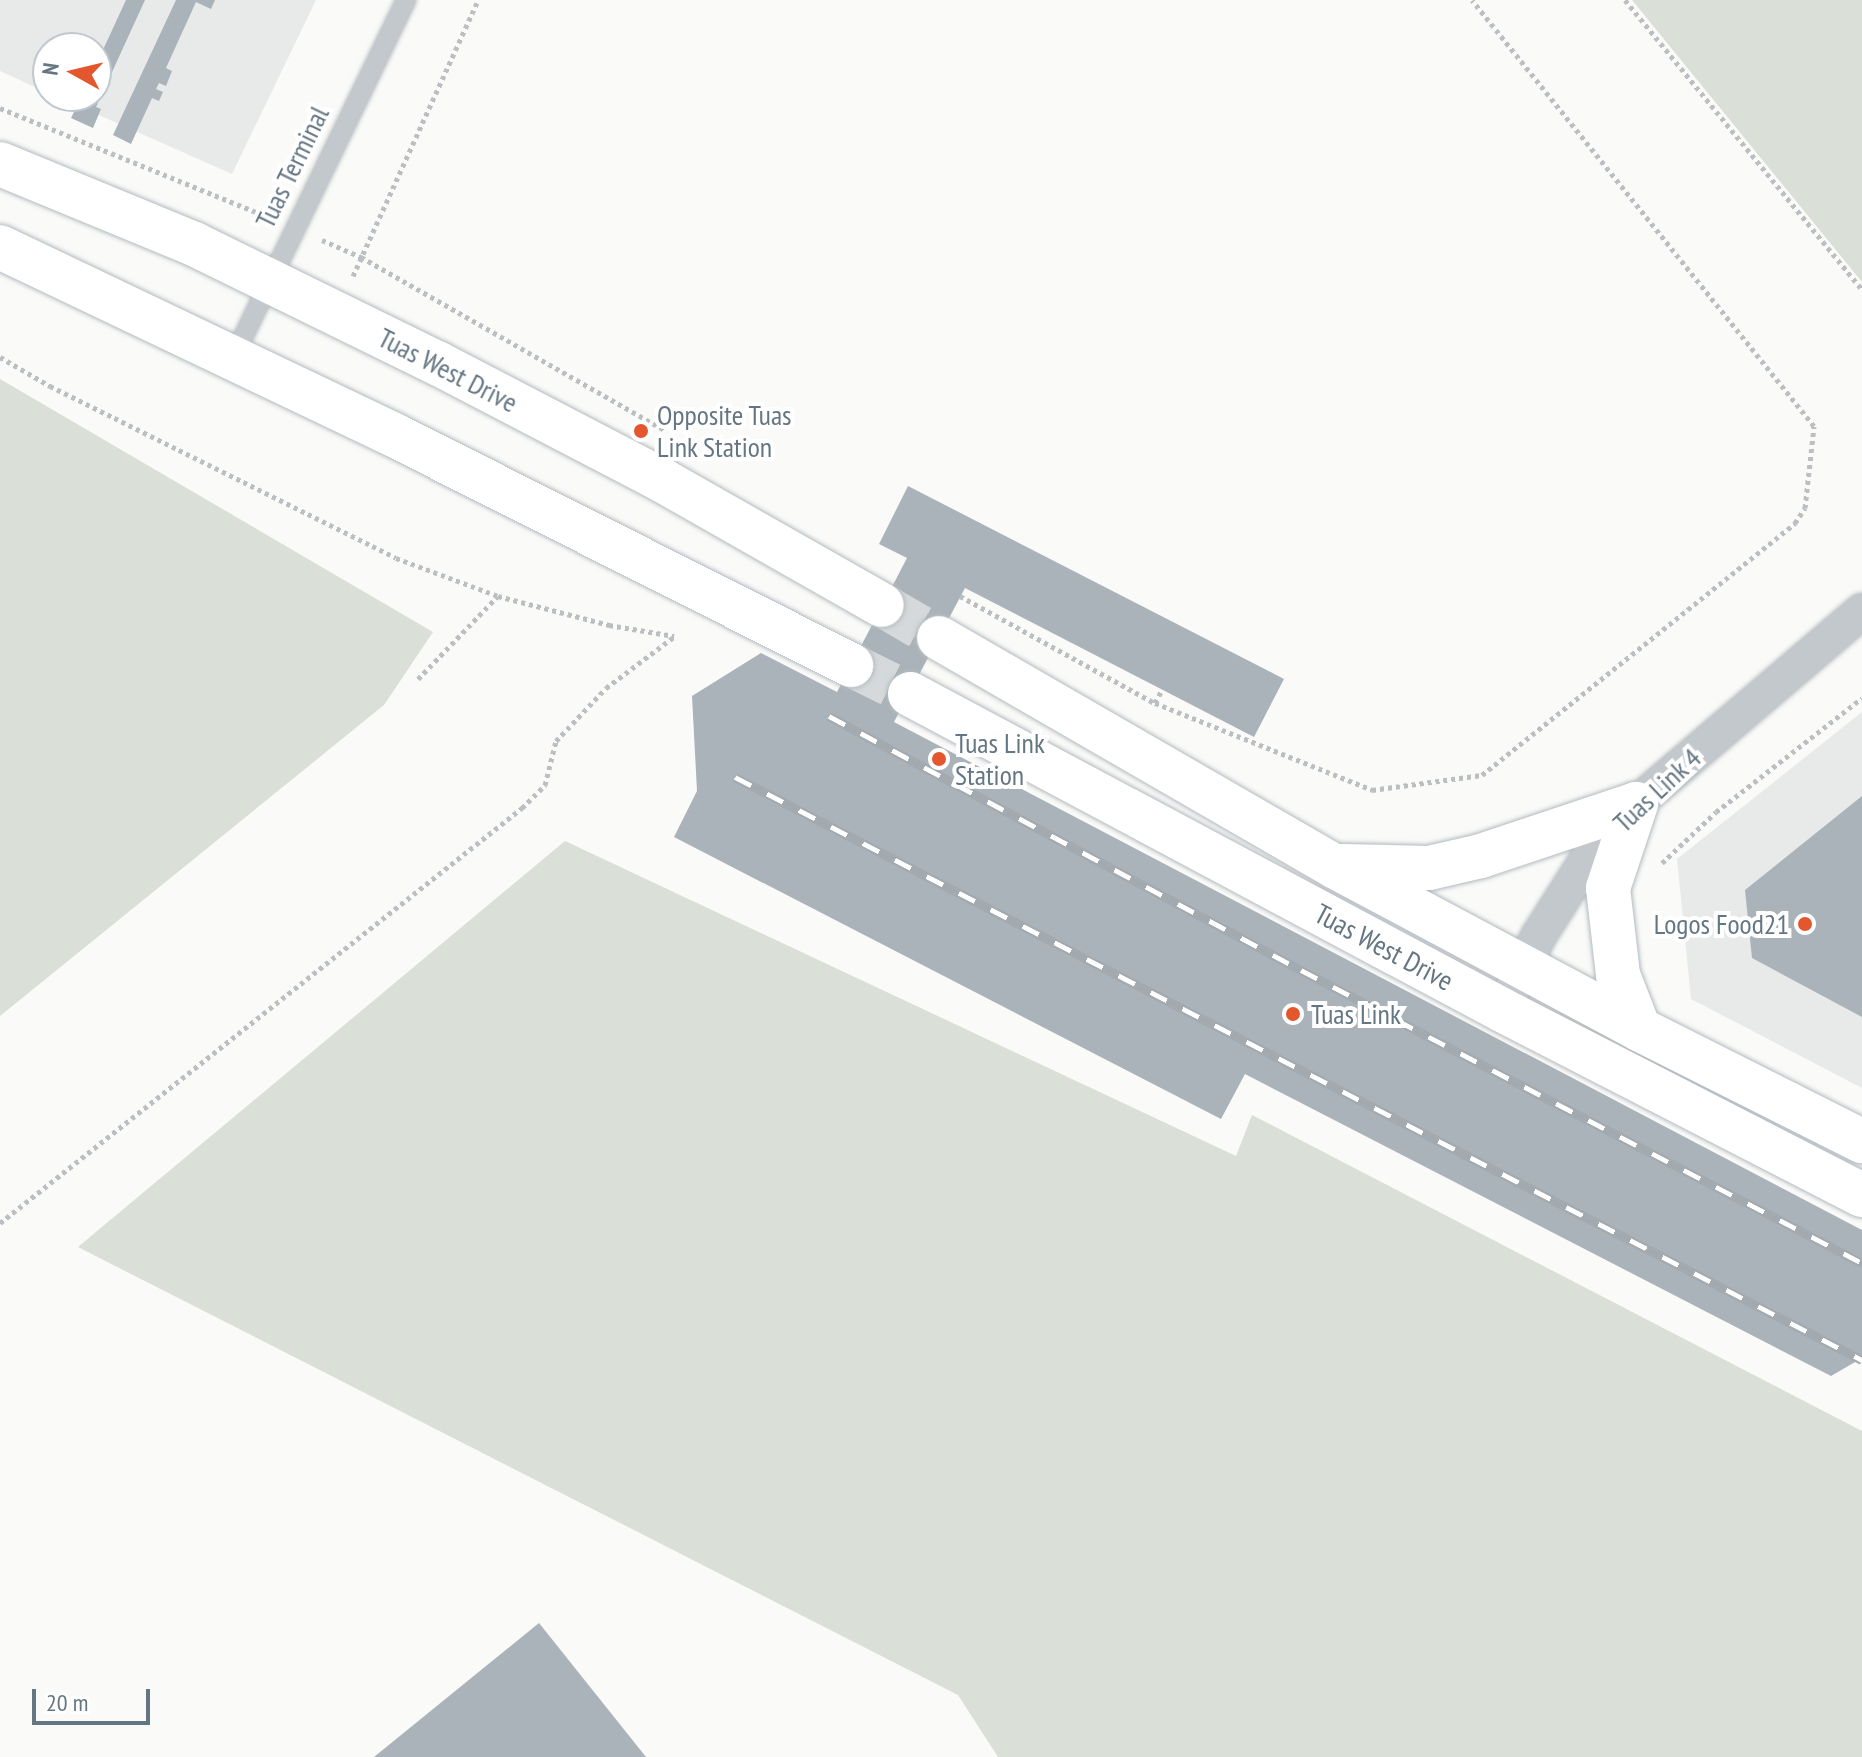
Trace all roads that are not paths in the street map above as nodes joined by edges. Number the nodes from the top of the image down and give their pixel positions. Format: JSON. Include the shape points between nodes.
{"nodes":[{"id":1,"x":406,"y":0,"type":"edge"},
{"id":2,"x":0,"y":164,"type":"edge"},
{"id":3,"x":0,"y":247,"type":"edge"},
{"id":4,"x":268,"y":280,"type":"junction"},
{"id":5,"x":232,"y":360,"type":"junction"},
{"id":6,"x":882,"y":605,"type":"tunnel mouth"},
{"id":7,"x":1862,"y":611,"type":"edge"},
{"id":8,"x":939,"y":638,"type":"tunnel mouth"},
{"id":9,"x":851,"y":665,"type":"tunnel mouth"},
{"id":10,"x":910,"y":694,"type":"tunnel mouth"},
{"id":11,"x":1636,"y":804,"type":"junction"},
{"id":12,"x":1334,"y":866,"type":"junction"},
{"id":13,"x":1524,"y":967,"type":"junction"},
{"id":14,"x":1502,"y":1010,"type":"junction"},
{"id":15,"x":1639,"y":1029,"type":"junction"},
{"id":16,"x":1862,"y":1141,"type":"edge"},
{"id":17,"x":1862,"y":1195,"type":"edge"}],
"edges":[{"from":1,"to":4,"type":"lane","name":"Tuas Terminal"},
{"from":2,"to":4,"type":"main road","name":"Tuas West Drive"},
{"from":3,"to":5,"type":"main road"},
{"from":4,"to":5,"type":"lane","name":"Tuas Terminal"},
{"from":4,"to":6,"type":"main road","name":"Tuas West Drive","via":[[660,479]]},
{"from":5,"to":9,"type":"main road","via":[[394,435]]},
{"from":7,"to":11,"type":"street","name":"Tuas Link 4"},
{"from":8,"to":12,"type":"main road","name":"Tuas West Drive"},
{"from":10,"to":14,"type":"main road","name":"Tuas West Drive"},
{"from":11,"to":12,"type":"main road","via":[[1429,868]]},
{"from":11,"to":13,"type":"street","name":"Tuas Link 4","via":[[1592,852]]},
{"from":11,"to":15,"type":"main road","via":[[1608,888],[1618,975]]},
{"from":12,"to":13,"type":"main road","name":"Tuas West Drive"},
{"from":13,"to":14,"type":"street","name":"Tuas Link 4"},
{"from":13,"to":15,"type":"main road","name":"Tuas West Drive"},
{"from":14,"to":17,"type":"main road","name":"Tuas West Drive"},
{"from":15,"to":16,"type":"main road","name":"Tuas West Drive"}]}
